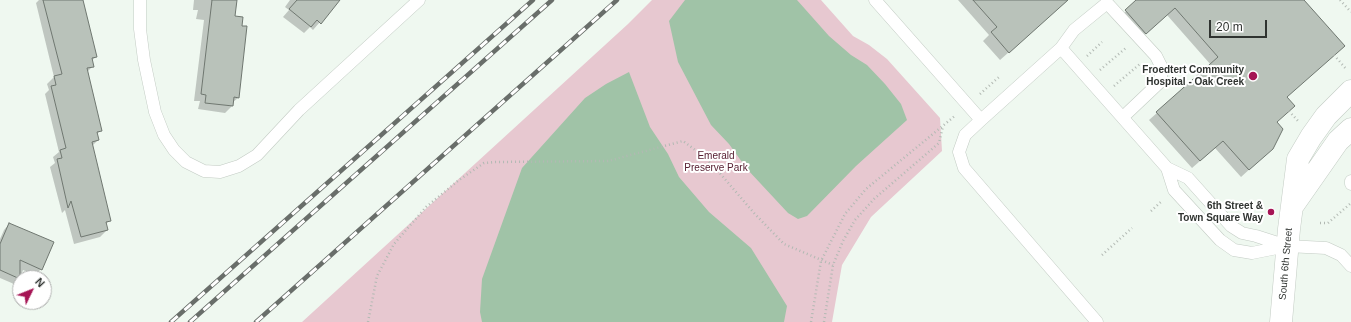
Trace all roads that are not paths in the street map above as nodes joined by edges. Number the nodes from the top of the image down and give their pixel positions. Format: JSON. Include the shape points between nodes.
{"nodes":[{"id":1,"x":140,"y":0,"type":"edge"},
{"id":2,"x":419,"y":0,"type":"edge"},
{"id":3,"x":875,"y":0,"type":"edge"},
{"id":4,"x":1061,"y":48,"type":"junction"},
{"id":5,"x":1349,"y":80,"type":"edge"},
{"id":6,"x":1123,"y":117,"type":"junction"},
{"id":7,"x":981,"y":120,"type":"junction"},
{"id":8,"x":1351,"y":129,"type":"edge"},
{"id":9,"x":1167,"y":168,"type":"junction"},
{"id":10,"x":1351,"y":181,"type":"edge"},
{"id":11,"x":1351,"y":184,"type":"edge"},
{"id":12,"x":1292,"y":207,"type":"junction"},
{"id":13,"x":1287,"y":246,"type":"junction"},
{"id":14,"x":1351,"y":266,"type":"edge"},
{"id":15,"x":1097,"y":322,"type":"edge"},
{"id":16,"x":1281,"y":322,"type":"edge"}],
"edges":[{"from":1,"to":2,"type":"lane","via":[[144,60],[155,112],[164,135],[186,162],[204,171],[220,172],[239,166],[257,155],[299,110]]},
{"from":3,"to":7,"type":"lane"},
{"from":4,"to":6,"type":"lane"},
{"from":4,"to":6,"type":"lane","via":[[1074,30],[1107,3],[1156,56],[1161,66],[1161,81]]},
{"from":4,"to":7,"type":"lane"},
{"from":5,"to":12,"type":"street","name":"South 6th Street","via":[[1298,159]]},
{"from":6,"to":9,"type":"lane"},
{"from":7,"to":15,"type":"lane","via":[[965,135],[960,152],[964,168]]},
{"from":8,"to":12,"type":"street","name":"South 6th Street","via":[[1338,141]]},
{"from":9,"to":13,"type":"lane","via":[[1188,178],[1231,226],[1242,233]]},
{"from":9,"to":13,"type":"lane","via":[[1174,190],[1220,240],[1234,250],[1252,253]]},
{"from":10,"to":11,"type":"lane"},
{"from":12,"to":13,"type":"street","name":"South 6th Street"},
{"from":13,"to":14,"type":"lane","via":[[1326,248],[1341,255]]},
{"from":13,"to":16,"type":"street","name":"South 6th Street"}]}
